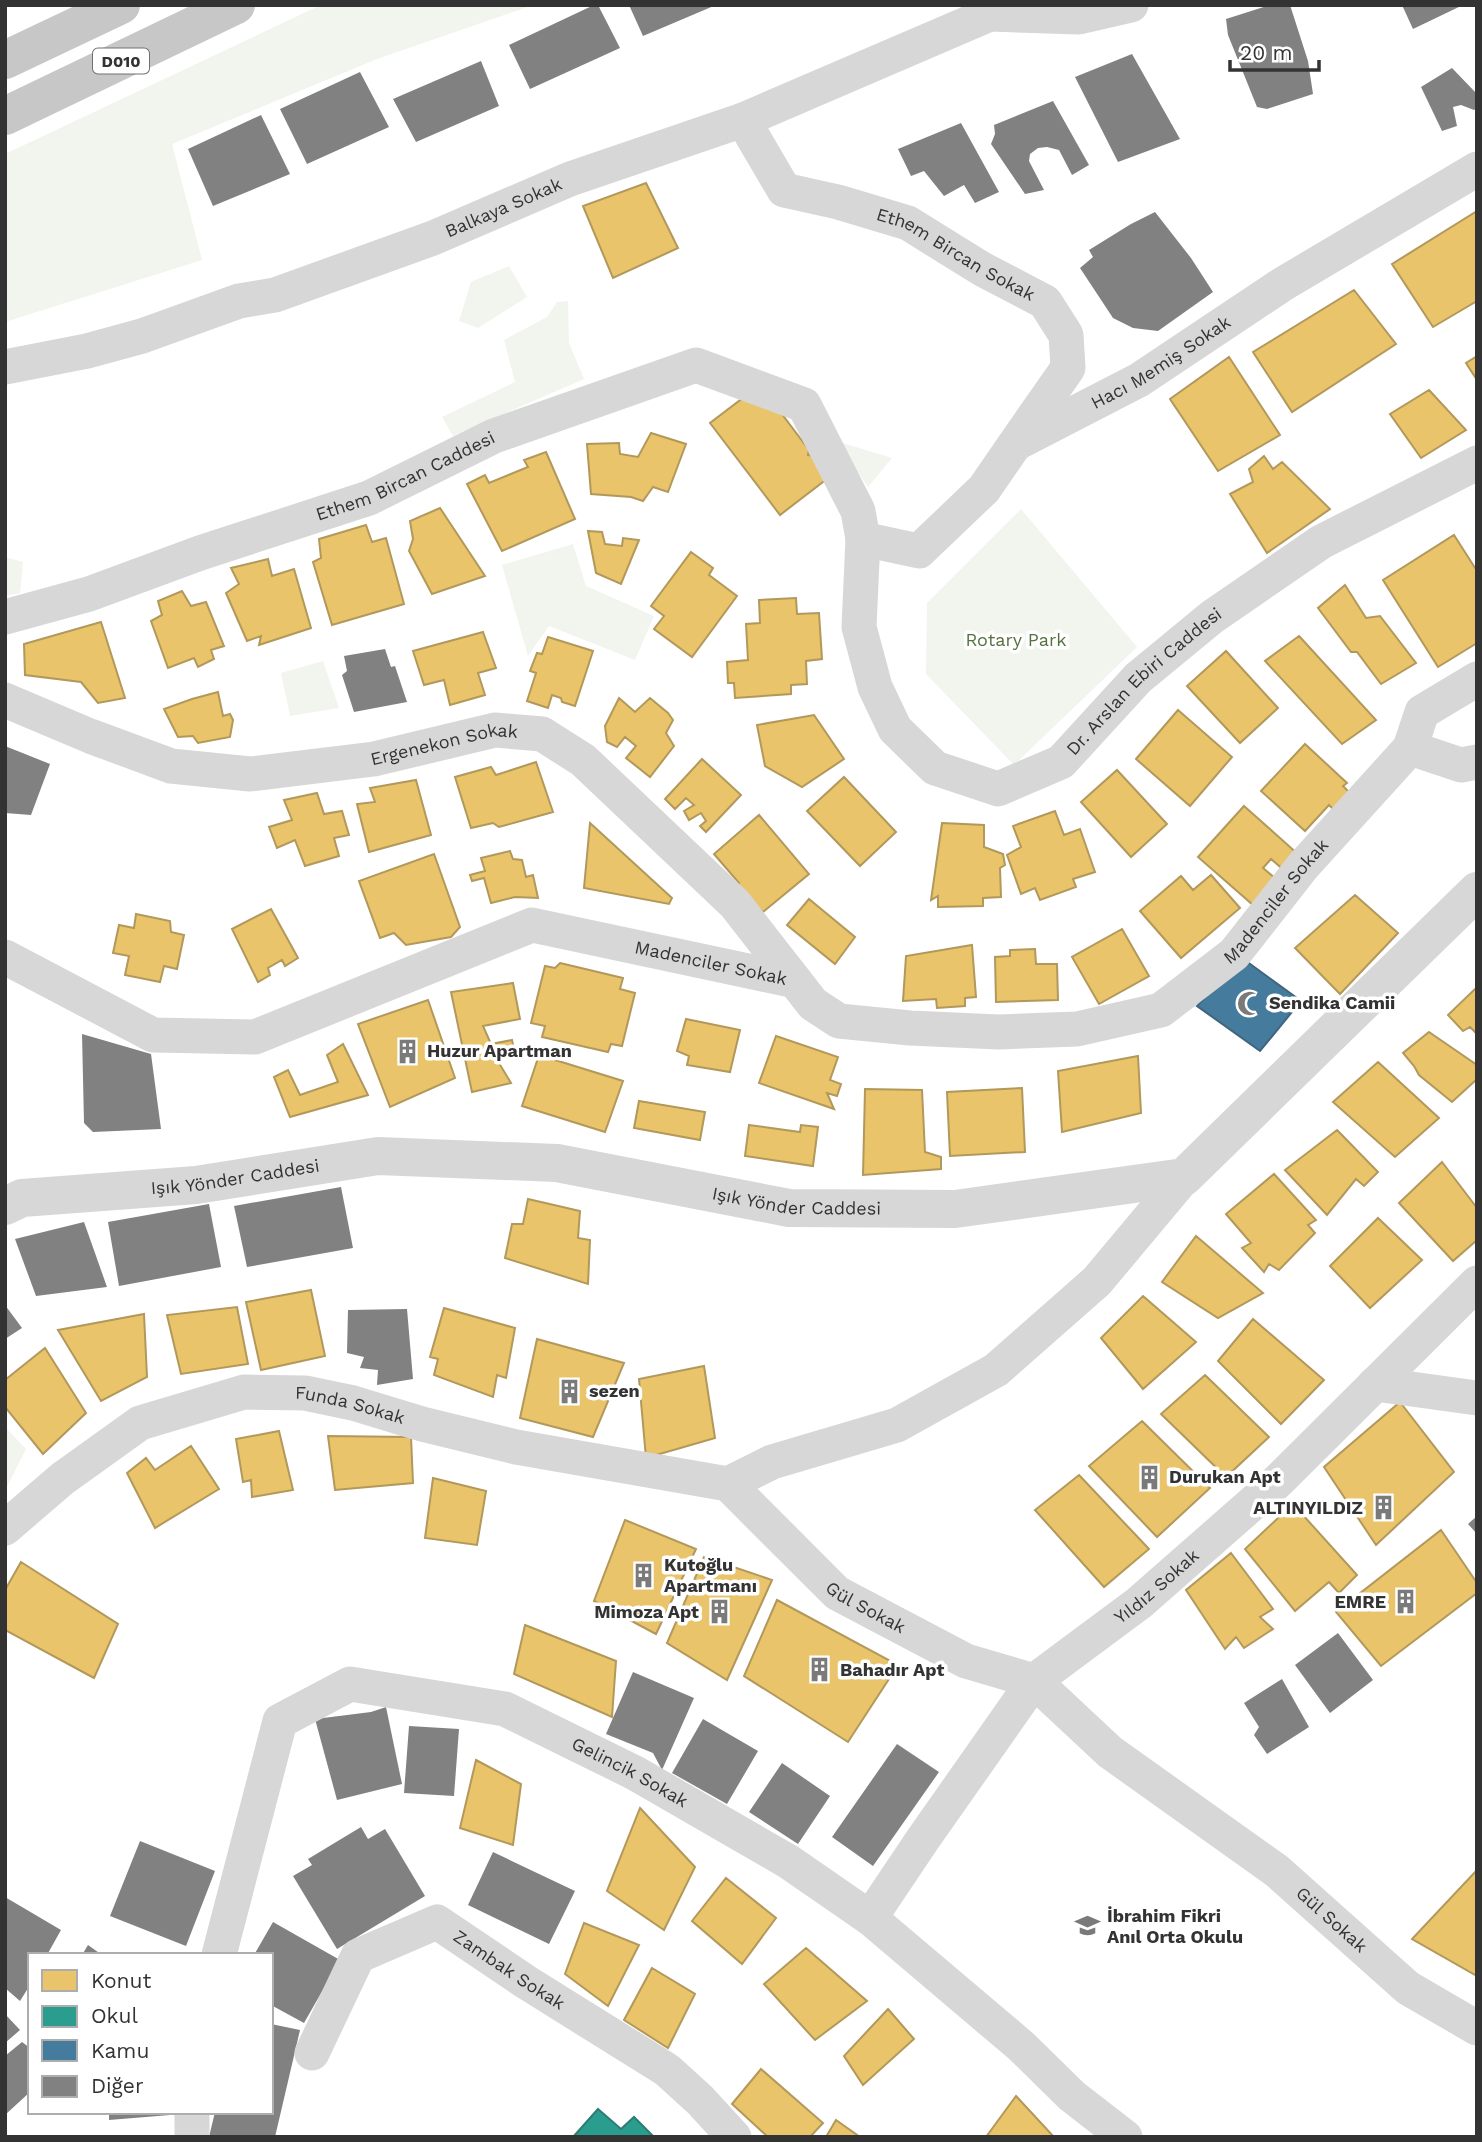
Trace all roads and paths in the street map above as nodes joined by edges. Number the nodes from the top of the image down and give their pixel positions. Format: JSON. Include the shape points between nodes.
{"nodes":[{"id":1,"x":121,"y":5,"type":"edge"},
{"id":2,"x":236,"y":5,"type":"edge"},
{"id":3,"x":1131,"y":5,"type":"edge"},
{"id":4,"x":994,"y":9,"type":"edge"},
{"id":5,"x":5,"y":60,"type":"edge"},
{"id":6,"x":5,"y":116,"type":"edge"},
{"id":7,"x":743,"y":120,"type":"junction"},
{"id":8,"x":1477,"y":169,"type":"edge"},
{"id":9,"x":5,"y":368,"type":"edge"},
{"id":10,"x":804,"y":405,"type":"joint"},
{"id":11,"x":1015,"y":444,"type":"junction"},
{"id":12,"x":1477,"y":463,"type":"edge"},
{"id":13,"x":863,"y":539,"type":"junction"},
{"id":14,"x":5,"y":617,"type":"edge"},
{"id":15,"x":1477,"y":679,"type":"edge"},
{"id":16,"x":5,"y":700,"type":"edge"},
{"id":17,"x":1410,"y":748,"type":"junction"},
{"id":18,"x":1477,"y":762,"type":"edge"},
{"id":19,"x":1477,"y":891,"type":"edge"},
{"id":20,"x":5,"y":957,"type":"edge"},
{"id":21,"x":795,"y":981,"type":"junction"},
{"id":22,"x":1184,"y":1177,"type":"junction"},
{"id":23,"x":5,"y":1206,"type":"edge"},
{"id":24,"x":1477,"y":1283,"type":"edge"},
{"id":25,"x":1375,"y":1384,"type":"junction"},
{"id":26,"x":1477,"y":1398,"type":"edge"},
{"id":27,"x":729,"y":1484,"type":"junction"},
{"id":28,"x":5,"y":1528,"type":"edge"},
{"id":29,"x":1034,"y":1681,"type":"junction"},
{"id":30,"x":870,"y":1918,"type":"junction"},
{"id":31,"x":220,"y":1953,"type":"edge"},
{"id":32,"x":1477,"y":2028,"type":"edge"},
{"id":33,"x":312,"y":2053,"type":"dead end"},
{"id":34,"x":192,"y":2114,"type":"edge"},
{"id":35,"x":191,"y":2137,"type":"edge"},
{"id":36,"x":734,"y":2137,"type":"edge"},
{"id":37,"x":1125,"y":2137,"type":"edge"}],
"edges":[{"from":1,"to":5,"type":"highway"},
{"from":2,"to":6,"type":"highway","number":"D010"},
{"from":3,"to":4,"type":"street","via":[[1079,17]]},
{"from":4,"to":7,"type":"street","name":"Balkaya Sokak"},
{"from":7,"to":9,"type":"street","name":"Balkaya Sokak","via":[[570,179],[433,238],[275,295],[239,301],[87,351]]},
{"from":7,"to":11,"type":"street","name":"Ethem Bircan Sokak","via":[[784,190],[908,223],[1045,302],[1066,335],[1068,368]]},
{"from":8,"to":11,"type":"street","name":"Hacı Memiş Sokak","via":[[1283,284],[1139,380]]},
{"from":10,"to":13,"type":"street","name":"Dr. Arslan Ebiri Caddesi","via":[[858,511]]},
{"from":10,"to":14,"type":"street","name":"Ethem Bircan Caddesi","via":[[696,365],[494,436],[369,498],[89,594]]},
{"from":11,"to":13,"type":"street","name":"Hacı Memiş Sokak","via":[[984,489],[919,551]]},
{"from":12,"to":13,"type":"street","name":"Dr. Arslan Ebiri Caddesi","via":[[1321,542],[1212,617],[1138,678],[1061,762],[998,789],[935,768],[895,729],[875,687],[859,627]]},
{"from":15,"to":17,"type":"street","via":[[1422,712]]},
{"from":16,"to":21,"type":"street","name":"Ergenekon Sokak","via":[[171,766],[250,774],[374,759],[495,730],[542,734],[583,760],[735,904]]},
{"from":17,"to":18,"type":"street","via":[[1461,765]]},
{"from":17,"to":21,"type":"street","name":"Madenciler Sokak","via":[[1303,866],[1234,954],[1161,1010],[1077,1029],[910,1028],[839,1021],[813,1004]]},
{"from":19,"to":22,"type":"street"},
{"from":20,"to":21,"type":"street","name":"Madenciler Sokak","via":[[153,1035],[255,1037],[532,925]]},
{"from":22,"to":23,"type":"street","name":"Işık Yönder Caddesi","via":[[956,1209],[789,1208],[557,1163],[378,1156],[196,1185],[22,1198]]},
{"from":22,"to":27,"type":"street","via":[[1097,1281],[996,1370],[897,1425],[772,1462]]},
{"from":24,"to":25,"type":"street","name":"Yıldız Sokak"},
{"from":25,"to":26,"type":"street"},
{"from":25,"to":29,"type":"street","name":"Yıldız Sokak","via":[[1278,1481],[1139,1603]]},
{"from":27,"to":28,"type":"street","name":"Funda Sokak","via":[[516,1447],[353,1402],[305,1393],[244,1392],[140,1423],[62,1479]]},
{"from":27,"to":29,"type":"street","name":"Gül Sokak","via":[[837,1593],[966,1661]]},
{"from":29,"to":30,"type":"street","name":"Yıldız Sokak"},
{"from":29,"to":32,"type":"street","name":"Gül Sokak","via":[[1110,1752],[1277,1871],[1408,1988]]},
{"from":30,"to":31,"type":"street","name":"Gelincik Sokak","via":[[789,1862],[635,1773],[505,1709],[350,1684],[280,1721]]},
{"from":30,"to":37,"type":"street","name":"Gelincik Sokak"},
{"from":33,"to":36,"type":"street","name":"Zambak Sokak","via":[[358,1956],[437,1922],[667,2070]]},
{"from":34,"to":35,"type":"street"}]}
